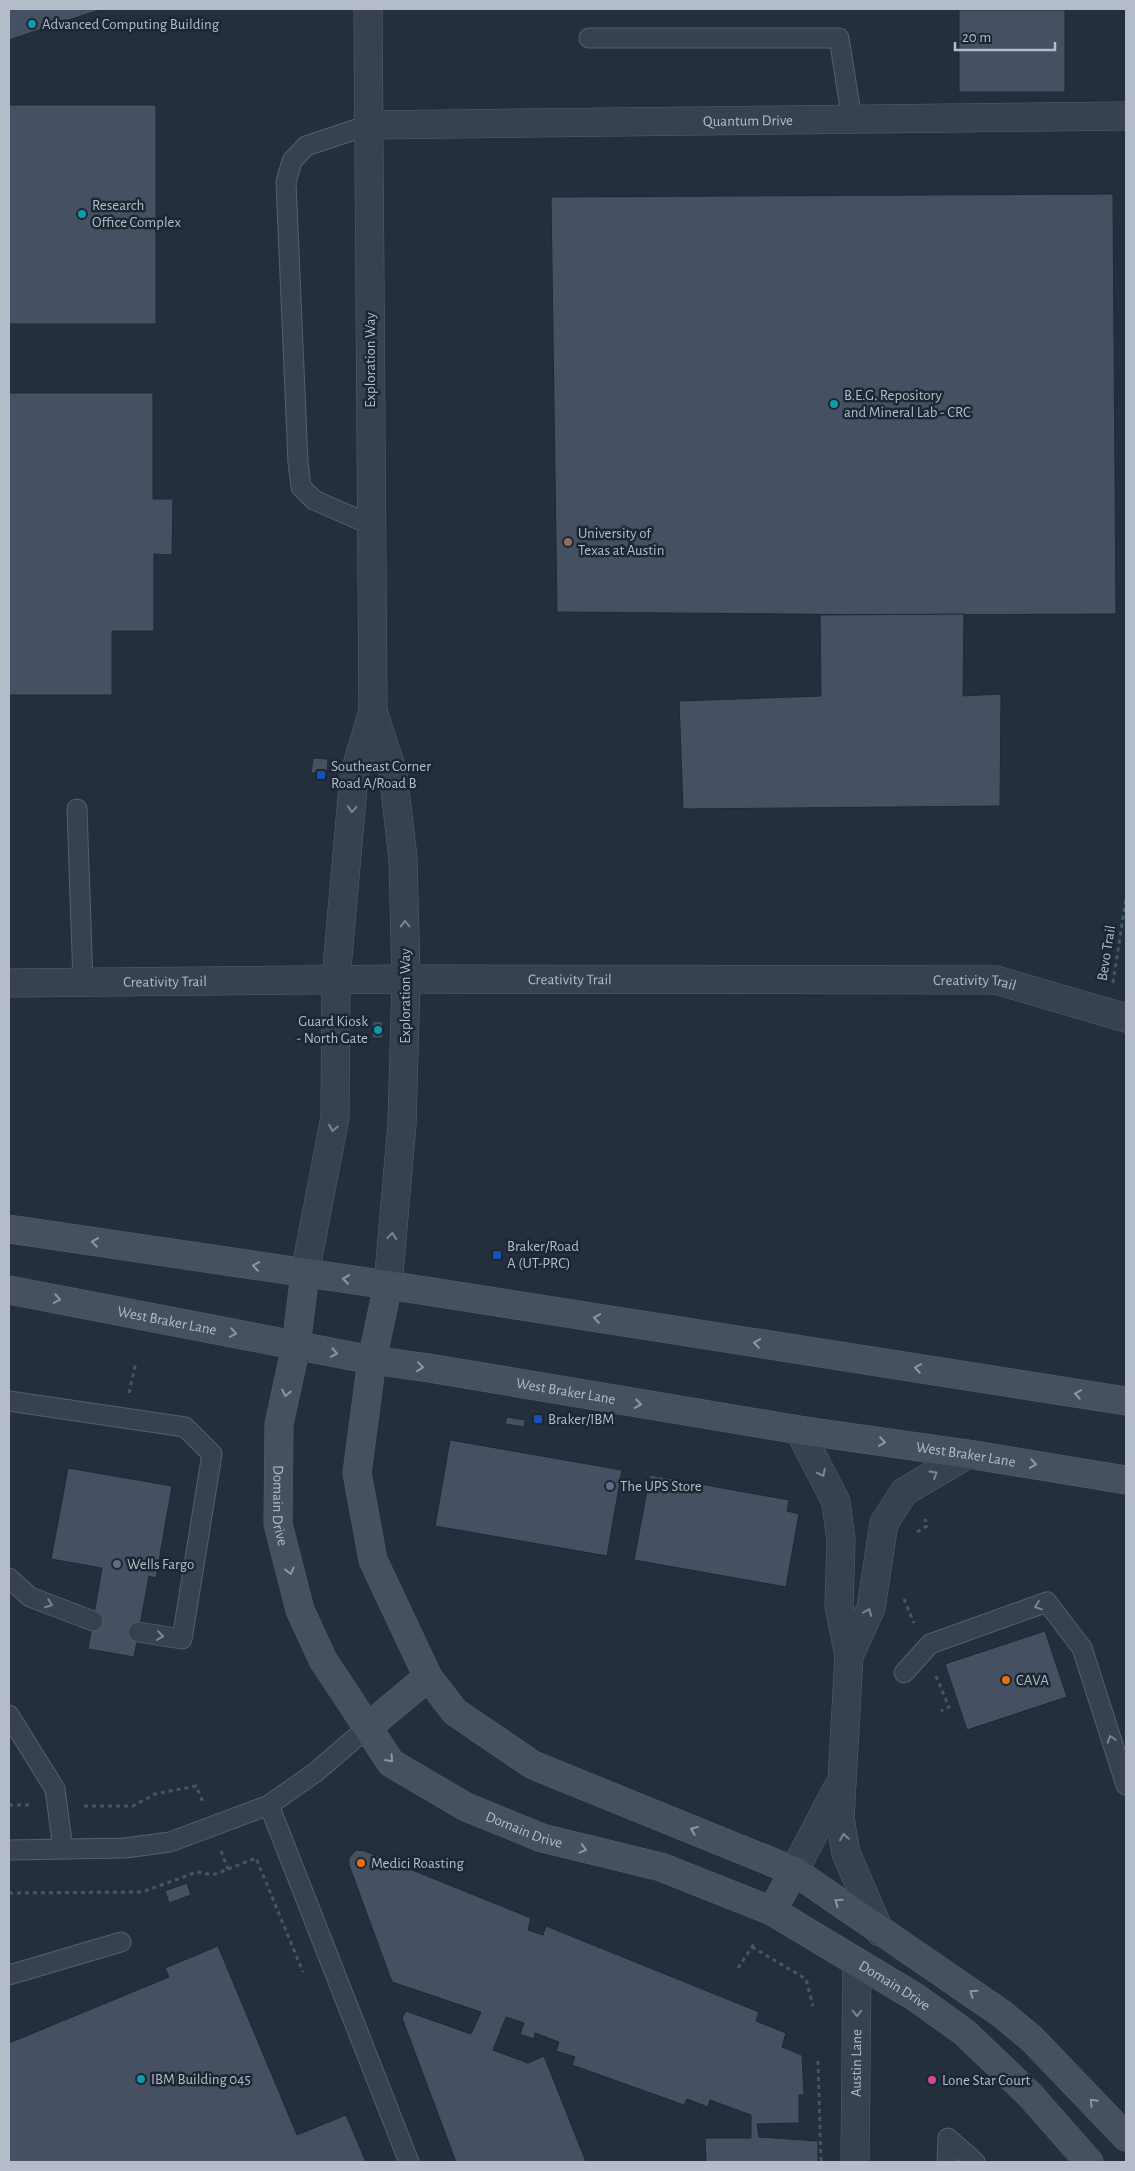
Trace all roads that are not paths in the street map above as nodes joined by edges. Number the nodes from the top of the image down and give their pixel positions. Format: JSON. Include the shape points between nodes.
{"nodes":[{"id":1,"x":368,"y":9,"type":"edge"},
{"id":2,"x":589,"y":38,"type":"dead end"},
{"id":3,"x":1126,"y":116,"type":"edge"},
{"id":4,"x":852,"y":120,"type":"junction"},
{"id":5,"x":368,"y":125,"type":"junction"},
{"id":6,"x":371,"y":525,"type":"junction"},
{"id":7,"x":373,"y":710,"type":"junction"},
{"id":8,"x":78,"y":809,"type":"dead end"},
{"id":9,"x":336,"y":979,"type":"junction"},
{"id":10,"x":406,"y":979,"type":"junction"},
{"id":11,"x":83,"y":982,"type":"junction"},
{"id":12,"x":9,"y":983,"type":"edge"},
{"id":13,"x":1117,"y":1016,"type":"edge"},
{"id":14,"x":9,"y":1229,"type":"edge"},
{"id":15,"x":304,"y":1273,"type":"junction"},
{"id":16,"x":388,"y":1285,"type":"junction"},
{"id":17,"x":9,"y":1290,"type":"edge"},
{"id":18,"x":296,"y":1346,"type":"junction"},
{"id":19,"x":372,"y":1360,"type":"junction"},
{"id":20,"x":9,"y":1401,"type":"edge"},
{"id":21,"x":1126,"y":1401,"type":"edge"},
{"id":22,"x":799,"y":1430,"type":"junction"},
{"id":23,"x":968,"y":1454,"type":"junction"},
{"id":24,"x":1126,"y":1480,"type":"edge"},
{"id":25,"x":9,"y":1578,"type":"edge"},
{"id":26,"x":93,"y":1621,"type":"dead end"},
{"id":27,"x":138,"y":1632,"type":"dead end"},
{"id":28,"x":848,"y":1656,"type":"junction"},
{"id":29,"x":904,"y":1673,"type":"dead end"},
{"id":30,"x":428,"y":1677,"type":"junction"},
{"id":31,"x":9,"y":1715,"type":"edge"},
{"id":32,"x":368,"y":1727,"type":"junction"},
{"id":33,"x":841,"y":1781,"type":"junction"},
{"id":34,"x":1126,"y":1785,"type":"edge"},
{"id":35,"x":269,"y":1805,"type":"junction"},
{"id":36,"x":63,"y":1849,"type":"junction"},
{"id":37,"x":9,"y":1850,"type":"edge"},
{"id":38,"x":794,"y":1871,"type":"junction"},
{"id":39,"x":772,"y":1911,"type":"junction"},
{"id":40,"x":880,"y":1932,"type":"junction"},
{"id":41,"x":121,"y":1942,"type":"dead end"},
{"id":42,"x":857,"y":1964,"type":"junction"},
{"id":43,"x":9,"y":1975,"type":"edge"},
{"id":44,"x":1032,"y":2038,"type":"junction"},
{"id":45,"x":1000,"y":2066,"type":"junction"},
{"id":46,"x":1126,"y":2137,"type":"edge"},
{"id":47,"x":1082,"y":2160,"type":"edge"},
{"id":48,"x":409,"y":2162,"type":"edge"},
{"id":49,"x":855,"y":2162,"type":"edge"},
{"id":50,"x":947,"y":2162,"type":"edge"},
{"id":51,"x":975,"y":2162,"type":"edge"}],
"edges":[{"from":1,"to":5,"type":"street","name":"Exploration Way"},
{"from":2,"to":4,"type":"lane","via":[[840,38]]},
{"from":3,"to":4,"type":"street","name":"Quantum Drive"},
{"from":4,"to":5,"type":"street","name":"Quantum Drive"},
{"from":5,"to":6,"type":"street","name":"Exploration Way"},
{"from":5,"to":6,"type":"lane","via":[[306,146],[292,162],[286,182],[301,487],[314,500]]},
{"from":6,"to":7,"type":"street","name":"Exploration Way"},
{"from":7,"to":9,"type":"street","name":"Exploration Way","one_way":true,"via":[[354,774]]},
{"from":10,"to":7,"type":"street","name":"Exploration Way","one_way":true,"via":[[403,858],[393,773]]},
{"from":8,"to":11,"type":"lane"},
{"from":9,"to":10,"type":"street","name":"Creativity Trail"},
{"from":9,"to":11,"type":"street","name":"Creativity Trail"},
{"from":9,"to":15,"type":"street","name":"Exploration Way","one_way":true,"via":[[335,1117]]},
{"from":10,"to":13,"type":"street","name":"Creativity Trail","via":[[996,980]]},
{"from":16,"to":10,"type":"street","name":"Exploration Way","one_way":true,"via":[[402,1124]]},
{"from":11,"to":12,"type":"street","name":"Creativity Trail"},
{"from":15,"to":14,"type":"street","one_way":true},
{"from":16,"to":15,"type":"street","one_way":true},
{"from":15,"to":18,"type":"street","name":"Domain Drive"},
{"from":16,"to":19,"type":"street"},
{"from":21,"to":16,"type":"street","one_way":true},
{"from":17,"to":18,"type":"street","name":"West Braker Lane","one_way":true},
{"from":18,"to":19,"type":"street","name":"West Braker Lane","one_way":true},
{"from":18,"to":32,"type":"street","name":"Domain Drive","one_way":true,"via":[[279,1424],[278,1524],[300,1610],[323,1660]]},
{"from":19,"to":22,"type":"street","name":"West Braker Lane","one_way":true},
{"from":19,"to":30,"type":"street","via":[[357,1473],[373,1560]]},
{"from":27,"to":20,"type":"lane","one_way":true,"via":[[182,1639],[212,1454],[185,1426]]},
{"from":22,"to":23,"type":"street","name":"West Braker Lane","one_way":true},
{"from":22,"to":28,"type":"street","one_way":true,"via":[[836,1502],[840,1540],[839,1606]]},
{"from":23,"to":24,"type":"street","name":"West Braker Lane","one_way":true},
{"from":28,"to":23,"type":"street","one_way":true,"via":[[871,1608],[884,1523],[904,1492]]},
{"from":25,"to":26,"type":"lane","one_way":true,"via":[[30,1597]]},
{"from":28,"to":33,"type":"street"},
{"from":34,"to":29,"type":"lane","one_way":true,"via":[[1082,1648],[1047,1602],[930,1644]]},
{"from":30,"to":32,"type":"street"},
{"from":38,"to":30,"type":"street","one_way":true,"via":[[533,1765],[455,1712]]},
{"from":31,"to":36,"type":"lane","via":[[55,1789]]},
{"from":32,"to":35,"type":"lane","via":[[316,1772]]},
{"from":32,"to":39,"type":"street","name":"Domain Drive","one_way":true,"via":[[391,1763],[466,1807],[542,1838],[661,1867]]},
{"from":33,"to":38,"type":"street"},
{"from":40,"to":33,"type":"street","one_way":true,"via":[[846,1853],[840,1818]]},
{"from":35,"to":36,"type":"lane","via":[[170,1842],[125,1848]]},
{"from":35,"to":48,"type":"lane"},
{"from":36,"to":37,"type":"lane"},
{"from":38,"to":39,"type":"street"},
{"from":40,"to":38,"type":"street","one_way":true},
{"from":39,"to":42,"type":"street","name":"Domain Drive"},
{"from":44,"to":40,"type":"street","one_way":true,"via":[[1002,2014]]},
{"from":41,"to":43,"type":"lane"},
{"from":42,"to":45,"type":"street","name":"Domain Drive","via":[[915,1997],[964,2032]]},
{"from":42,"to":49,"type":"street","name":"Austin Lane","one_way":true},
{"from":44,"to":45,"type":"street"},
{"from":46,"to":44,"type":"street","one_way":true},
{"from":45,"to":47,"type":"street","name":"Domain Drive","via":[[1030,2094]]},
{"from":50,"to":51,"type":"lane","via":[[948,2138]]}]}
